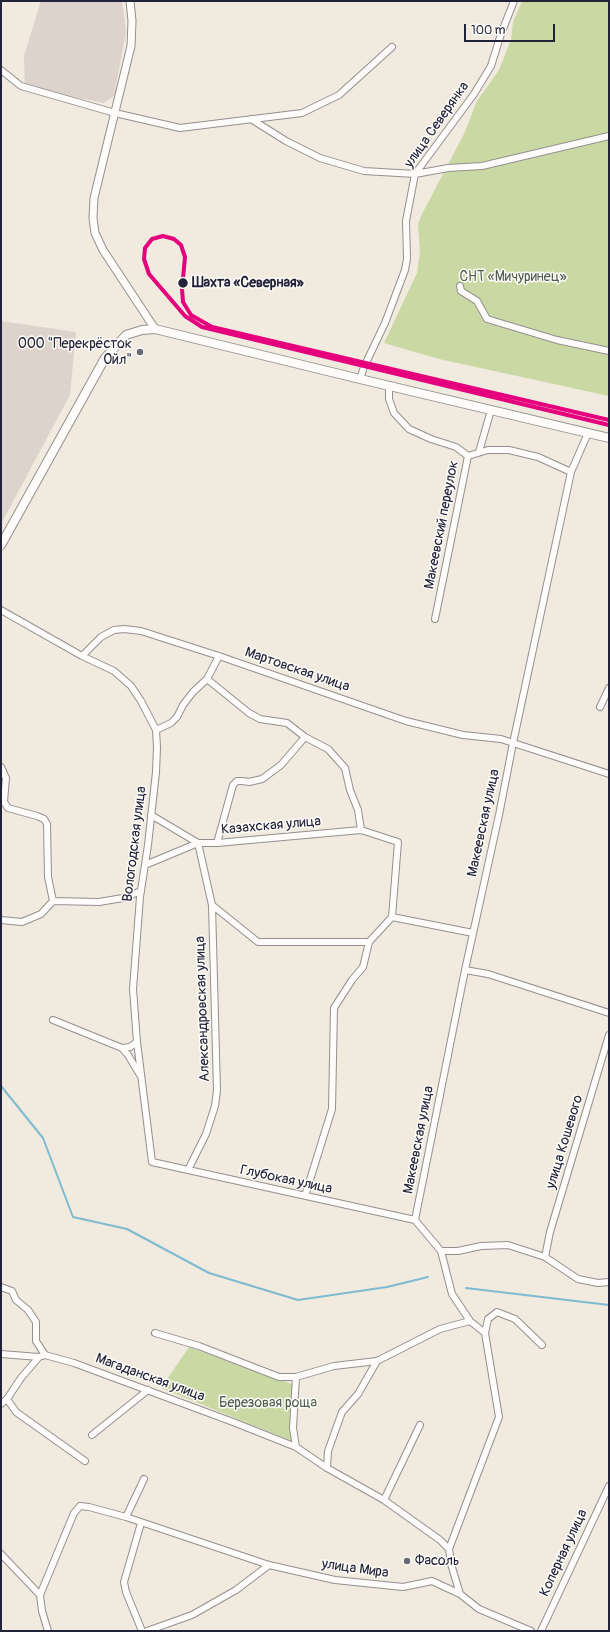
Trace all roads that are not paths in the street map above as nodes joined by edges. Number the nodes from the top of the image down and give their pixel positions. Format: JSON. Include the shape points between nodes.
{"nodes":[{"id":1,"x":130,"y":1,"type":"edge"},
{"id":2,"x":514,"y":1,"type":"edge"},
{"id":3,"x":392,"y":47,"type":"dead end"},
{"id":4,"x":1,"y":70,"type":"edge"},
{"id":5,"x":115,"y":113,"type":"junction"},
{"id":6,"x":251,"y":119,"type":"junction"},
{"id":7,"x":609,"y":136,"type":"edge"},
{"id":8,"x":414,"y":174,"type":"junction"},
{"id":9,"x":460,"y":286,"type":"dead end"},
{"id":10,"x":155,"y":328,"type":"junction"},
{"id":11,"x":609,"y":351,"type":"edge"},
{"id":12,"x":360,"y":380,"type":"junction"},
{"id":13,"x":390,"y":385,"type":"junction"},
{"id":14,"x":491,"y":410,"type":"junction"},
{"id":15,"x":588,"y":433,"type":"junction"},
{"id":16,"x":609,"y":438,"type":"edge"},
{"id":17,"x":479,"y":452,"type":"junction"},
{"id":18,"x":468,"y":456,"type":"junction"},
{"id":19,"x":570,"y":472,"type":"junction"},
{"id":20,"x":1,"y":546,"type":"edge"},
{"id":21,"x":1,"y":610,"type":"edge"},
{"id":22,"x":435,"y":619,"type":"dead end"},
{"id":23,"x":82,"y":656,"type":"junction"},
{"id":24,"x":219,"y":656,"type":"junction"},
{"id":25,"x":207,"y":679,"type":"junction"},
{"id":26,"x":609,"y":688,"type":"edge"},
{"id":27,"x":600,"y":708,"type":"dead end"},
{"id":28,"x":156,"y":730,"type":"junction"},
{"id":29,"x":305,"y":737,"type":"junction"},
{"id":30,"x":513,"y":743,"type":"junction"},
{"id":31,"x":1,"y":767,"type":"edge"},
{"id":32,"x":609,"y":774,"type":"edge"},
{"id":33,"x":151,"y":815,"type":"junction"},
{"id":34,"x":361,"y":830,"type":"junction"},
{"id":35,"x":198,"y":843,"type":"junction"},
{"id":36,"x":217,"y":843,"type":"junction"},
{"id":37,"x":145,"y":865,"type":"junction"},
{"id":38,"x":142,"y":892,"type":"junction"},
{"id":39,"x":53,"y":901,"type":"junction"},
{"id":40,"x":212,"y":905,"type":"junction"},
{"id":41,"x":392,"y":917,"type":"junction"},
{"id":42,"x":1,"y":920,"type":"edge"},
{"id":43,"x":473,"y":933,"type":"junction"},
{"id":44,"x":369,"y":942,"type":"junction"},
{"id":45,"x":465,"y":970,"type":"junction"},
{"id":46,"x":609,"y":1013,"type":"edge"},
{"id":47,"x":53,"y":1020,"type":"dead end"},
{"id":48,"x":609,"y":1035,"type":"edge"},
{"id":49,"x":137,"y":1042,"type":"junction"},
{"id":50,"x":122,"y":1048,"type":"junction"},
{"id":51,"x":142,"y":1080,"type":"junction"},
{"id":52,"x":152,"y":1162,"type":"joint"},
{"id":53,"x":188,"y":1170,"type":"junction"},
{"id":54,"x":304,"y":1196,"type":"junction"},
{"id":55,"x":416,"y":1220,"type":"junction"},
{"id":56,"x":441,"y":1251,"type":"junction"},
{"id":57,"x":545,"y":1257,"type":"junction"},
{"id":58,"x":609,"y":1282,"type":"edge"},
{"id":59,"x":1,"y":1287,"type":"edge"},
{"id":60,"x":470,"y":1321,"type":"junction"},
{"id":61,"x":155,"y":1332,"type":"dead end"},
{"id":62,"x":485,"y":1333,"type":"junction"},
{"id":63,"x":542,"y":1345,"type":"dead end"},
{"id":64,"x":1,"y":1354,"type":"edge"},
{"id":65,"x":42,"y":1356,"type":"junction"},
{"id":66,"x":377,"y":1361,"type":"junction"},
{"id":67,"x":296,"y":1376,"type":"junction"},
{"id":68,"x":148,"y":1390,"type":"junction"},
{"id":69,"x":7,"y":1399,"type":"junction"},
{"id":70,"x":1,"y":1404,"type":"edge"},
{"id":71,"x":420,"y":1425,"type":"dead end"},
{"id":72,"x":92,"y":1435,"type":"dead end"},
{"id":73,"x":296,"y":1447,"type":"junction"},
{"id":74,"x":85,"y":1461,"type":"dead end"},
{"id":75,"x":327,"y":1468,"type":"junction"},
{"id":76,"x":144,"y":1479,"type":"dead end"},
{"id":77,"x":609,"y":1486,"type":"edge"},
{"id":78,"x":384,"y":1500,"type":"junction"},
{"id":79,"x":126,"y":1517,"type":"junction"},
{"id":80,"x":141,"y":1523,"type":"junction"},
{"id":81,"x":449,"y":1549,"type":"junction"},
{"id":82,"x":1,"y":1554,"type":"edge"},
{"id":83,"x":269,"y":1565,"type":"junction"},
{"id":84,"x":460,"y":1594,"type":"junction"},
{"id":85,"x":40,"y":1595,"type":"junction"},
{"id":86,"x":48,"y":1631,"type":"edge"},
{"id":87,"x":142,"y":1631,"type":"edge"},
{"id":88,"x":147,"y":1631,"type":"edge"},
{"id":89,"x":531,"y":1631,"type":"edge"},
{"id":90,"x":541,"y":1631,"type":"edge"}],
"edges":[{"from":1,"to":5,"type":"street","via":[[131,46]]},
{"from":2,"to":8,"type":"street","name":"улица Северянка","via":[[491,66],[474,94]]},
{"from":3,"to":6,"type":"street","via":[[339,95],[302,113]]},
{"from":4,"to":5,"type":"street","via":[[21,86]]},
{"from":5,"to":6,"type":"street","via":[[180,128]]},
{"from":5,"to":10,"type":"street","via":[[94,198],[95,233],[103,250]]},
{"from":6,"to":8,"type":"street","via":[[320,158],[364,171]]},
{"from":7,"to":8,"type":"street","via":[[482,166]]},
{"from":8,"to":12,"type":"street","name":"улица Северянка","via":[[406,221],[405,270]]},
{"from":9,"to":11,"type":"street","via":[[462,292],[477,301],[487,319],[557,340]]},
{"from":10,"to":12,"type":"main road"},
{"from":10,"to":20,"type":"main road","via":[[126,335],[105,358]]},
{"from":12,"to":13,"type":"main road"},
{"from":13,"to":14,"type":"main road"},
{"from":13,"to":18,"type":"street","name":"Макеевский переулок","via":[[389,399],[394,413],[409,429],[456,447]]},
{"from":14,"to":15,"type":"main road"},
{"from":14,"to":17,"type":"street"},
{"from":15,"to":16,"type":"main road"},
{"from":15,"to":19,"type":"street","name":"Макеевская улица"},
{"from":17,"to":18,"type":"street"},
{"from":17,"to":19,"type":"street","via":[[509,450],[538,457]]},
{"from":18,"to":22,"type":"street","name":"Макеевский переулок"},
{"from":19,"to":30,"type":"street","name":"Макеевская улица"},
{"from":21,"to":23,"type":"street","name":"Вологодская улица"},
{"from":23,"to":24,"type":"street","name":"Мартовская улица","via":[[101,637],[114,630],[124,629],[141,631]]},
{"from":23,"to":28,"type":"street","name":"Вологодская улица","via":[[114,671],[131,686]]},
{"from":24,"to":25,"type":"street"},
{"from":24,"to":30,"type":"street","name":"Мартовская улица","via":[[406,721],[463,735],[501,739]]},
{"from":25,"to":28,"type":"street","via":[[193,692],[171,724]]},
{"from":25,"to":29,"type":"street","via":[[249,713],[260,719],[287,724]]},
{"from":26,"to":27,"type":"street"},
{"from":28,"to":33,"type":"street","name":"Вологодская улица","via":[[156,766]]},
{"from":29,"to":34,"type":"street","via":[[328,749],[345,768],[358,810]]},
{"from":29,"to":36,"type":"street","via":[[281,765],[262,779],[237,781],[233,785]]},
{"from":30,"to":32,"type":"street","name":"Мартовская улица"},
{"from":30,"to":43,"type":"street","name":"Макеевская улица","via":[[500,815]]},
{"from":31,"to":39,"type":"street","via":[[6,778],[4,802],[8,808],[37,816],[44,819],[47,824],[48,877]]},
{"from":33,"to":35,"type":"street"},
{"from":33,"to":37,"type":"street","name":"Вологодская улица"},
{"from":34,"to":36,"type":"street","name":"Казахская улица"},
{"from":34,"to":41,"type":"street","name":"Казахская улица","via":[[398,842]]},
{"from":35,"to":36,"type":"street","name":"Казахская улица"},
{"from":35,"to":37,"type":"street"},
{"from":35,"to":40,"type":"street","name":"Александровская улица"},
{"from":37,"to":38,"type":"street","name":"Вологодская улица"},
{"from":38,"to":39,"type":"street","via":[[99,902]]},
{"from":38,"to":49,"type":"street","name":"Вологодская улица","via":[[133,989]]},
{"from":39,"to":42,"type":"street","via":[[41,914],[22,922]]},
{"from":40,"to":44,"type":"street","via":[[258,942]]},
{"from":40,"to":53,"type":"street","name":"Александровская улица","via":[[217,1090],[206,1134]]},
{"from":41,"to":43,"type":"street"},
{"from":41,"to":44,"type":"street"},
{"from":43,"to":45,"type":"street","name":"Макеевская улица"},
{"from":44,"to":54,"type":"street","via":[[363,967],[334,1008],[332,1109]]},
{"from":45,"to":46,"type":"street","via":[[488,974]]},
{"from":45,"to":55,"type":"street","name":"Макеевская улица"},
{"from":47,"to":50,"type":"street"},
{"from":48,"to":57,"type":"street","name":"улица Кошевого","via":[[550,1232]]},
{"from":49,"to":50,"type":"street","via":[[130,1047]]},
{"from":49,"to":51,"type":"street","name":"Вологодская улица"},
{"from":50,"to":51,"type":"street"},
{"from":51,"to":52,"type":"street","name":"Вологодская улица"},
{"from":52,"to":53,"type":"street","name":"Глубокая улица"},
{"from":53,"to":54,"type":"street","name":"Глубокая улица"},
{"from":54,"to":55,"type":"street","name":"Глубокая улица"},
{"from":55,"to":56,"type":"street"},
{"from":56,"to":57,"type":"street","via":[[508,1245]]},
{"from":56,"to":60,"type":"street","via":[[452,1294]]},
{"from":57,"to":58,"type":"street","via":[[578,1279],[598,1283]]},
{"from":59,"to":65,"type":"street","via":[[12,1291],[16,1300],[28,1310],[36,1322],[36,1341]]},
{"from":60,"to":62,"type":"street"},
{"from":60,"to":66,"type":"street","via":[[440,1328]]},
{"from":61,"to":67,"type":"street","via":[[280,1377]]},
{"from":62,"to":63,"type":"street","via":[[488,1319],[497,1312],[515,1319]]},
{"from":62,"to":81,"type":"street","via":[[499,1417]]},
{"from":64,"to":65,"type":"street","name":"Магаданская улица"},
{"from":65,"to":68,"type":"street","name":"Магаданская улица","via":[[74,1363]]},
{"from":65,"to":69,"type":"street","via":[[21,1378]]},
{"from":66,"to":67,"type":"street","via":[[334,1366]]},
{"from":66,"to":75,"type":"street","via":[[358,1394],[342,1412],[328,1451]]},
{"from":67,"to":73,"type":"street","via":[[293,1428]]},
{"from":68,"to":72,"type":"street"},
{"from":68,"to":73,"type":"street","name":"Магаданская улица"},
{"from":69,"to":70,"type":"street"},
{"from":69,"to":74,"type":"street","via":[[16,1412]]},
{"from":71,"to":78,"type":"street"},
{"from":73,"to":75,"type":"street","name":"Магаданская улица"},
{"from":75,"to":78,"type":"street"},
{"from":76,"to":79,"type":"street"},
{"from":77,"to":90,"type":"street","name":"Коперная улица"},
{"from":78,"to":81,"type":"street"},
{"from":79,"to":80,"type":"street","name":"улица Мира"},
{"from":79,"to":85,"type":"street","name":"улица Мира","via":[[80,1506],[74,1513]]},
{"from":80,"to":83,"type":"street","name":"улица Мира"},
{"from":80,"to":87,"type":"street","via":[[124,1582]]},
{"from":81,"to":84,"type":"street"},
{"from":82,"to":85,"type":"street"},
{"from":83,"to":84,"type":"street","name":"улица Мира","via":[[335,1580],[388,1586],[403,1587],[432,1581]]},
{"from":83,"to":88,"type":"street","via":[[236,1590],[192,1615]]},
{"from":84,"to":89,"type":"street","name":"улица Мира","via":[[479,1609]]},
{"from":85,"to":86,"type":"street"}]}
